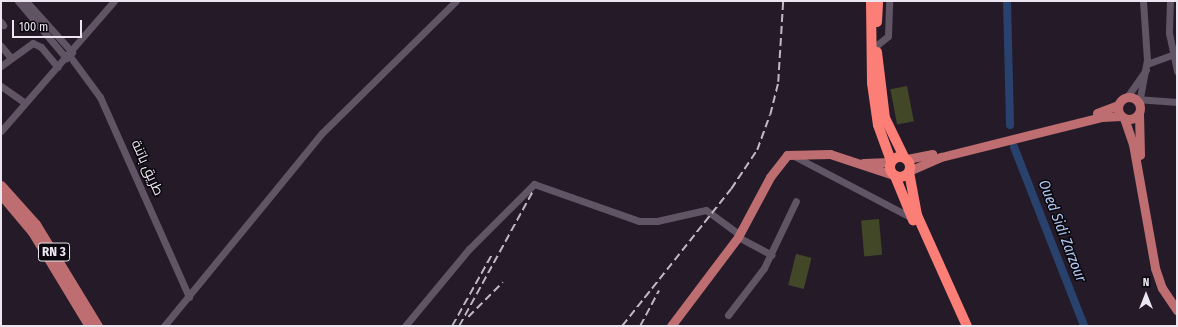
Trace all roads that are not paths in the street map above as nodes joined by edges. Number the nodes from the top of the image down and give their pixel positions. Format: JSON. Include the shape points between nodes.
{"nodes":[{"id":1,"x":18,"y":1,"type":"edge"},
{"id":2,"x":26,"y":1,"type":"edge"},
{"id":3,"x":114,"y":1,"type":"edge"},
{"id":4,"x":456,"y":1,"type":"edge"},
{"id":5,"x":871,"y":1,"type":"edge"},
{"id":6,"x":878,"y":1,"type":"edge"},
{"id":7,"x":889,"y":1,"type":"edge"},
{"id":8,"x":1143,"y":1,"type":"edge"},
{"id":9,"x":1170,"y":1,"type":"edge"},
{"id":10,"x":1177,"y":6,"type":"edge"},
{"id":11,"x":1169,"y":11,"type":"junction"},
{"id":12,"x":877,"y":45,"type":"junction"},
{"id":13,"x":1,"y":46,"type":"edge"},
{"id":14,"x":69,"y":55,"type":"junction"},
{"id":15,"x":1174,"y":55,"type":"edge"},
{"id":16,"x":11,"y":58,"type":"junction"},
{"id":17,"x":1,"y":66,"type":"edge"},
{"id":18,"x":58,"y":67,"type":"junction"},
{"id":19,"x":1146,"y":67,"type":"junction"},
{"id":20,"x":1177,"y":71,"type":"edge"},
{"id":21,"x":1,"y":86,"type":"edge"},
{"id":22,"x":24,"y":102,"type":"junction"},
{"id":23,"x":1177,"y":102,"type":"edge"},
{"id":24,"x":1137,"y":104,"type":"junction"},
{"id":25,"x":1118,"y":105,"type":"junction"},
{"id":26,"x":1122,"y":117,"type":"junction"},
{"id":27,"x":1,"y":131,"type":"edge"},
{"id":28,"x":815,"y":153,"type":"junction"},
{"id":29,"x":790,"y":154,"type":"junction"},
{"id":30,"x":905,"y":158,"type":"junction"},
{"id":31,"x":891,"y":162,"type":"junction"},
{"id":32,"x":861,"y":163,"type":"junction"},
{"id":33,"x":810,"y":165,"type":"junction"},
{"id":34,"x":909,"y":172,"type":"junction"},
{"id":35,"x":894,"y":175,"type":"junction"},
{"id":36,"x":1,"y":185,"type":"edge"},
{"id":37,"x":1,"y":195,"type":"edge"},
{"id":38,"x":796,"y":201,"type":"dead end"},
{"id":39,"x":912,"y":218,"type":"junction"},
{"id":40,"x":739,"y":236,"type":"junction"},
{"id":41,"x":772,"y":255,"type":"junction"},
{"id":42,"x":189,"y":296,"type":"junction"},
{"id":43,"x":1177,"y":302,"type":"edge"},
{"id":44,"x":83,"y":308,"type":"junction"},
{"id":45,"x":1177,"y":310,"type":"edge"},
{"id":46,"x":728,"y":315,"type":"dead end"},
{"id":47,"x":89,"y":326,"type":"edge"},
{"id":48,"x":98,"y":326,"type":"edge"},
{"id":49,"x":164,"y":326,"type":"edge"},
{"id":50,"x":405,"y":326,"type":"edge"},
{"id":51,"x":673,"y":326,"type":"edge"},
{"id":52,"x":961,"y":326,"type":"edge"},
{"id":53,"x":967,"y":326,"type":"edge"}],
"edges":[{"from":1,"to":14,"type":"street","name":"طريق باتنة"},
{"from":2,"to":14,"type":"street","name":"طريق باتنة"},
{"from":3,"to":14,"type":"street"},
{"from":4,"to":42,"type":"street","via":[[322,133]]},
{"from":5,"to":31,"type":"highway","via":[[872,83],[878,125]]},
{"from":6,"to":12,"type":"highway"},
{"from":7,"to":12,"type":"street","via":[[888,36]]},
{"from":8,"to":19,"type":"street"},
{"from":9,"to":11,"type":"street"},
{"from":10,"to":11,"type":"street"},
{"from":11,"to":15,"type":"street"},
{"from":12,"to":30,"type":"highway","via":[[881,103]]},
{"from":13,"to":16,"type":"street"},
{"from":14,"to":18,"type":"street"},
{"from":14,"to":42,"type":"street","name":"طريق باتنة","via":[[100,97]]},
{"from":15,"to":19,"type":"street"},
{"from":15,"to":20,"type":"street"},
{"from":16,"to":17,"type":"street"},
{"from":16,"to":18,"type":"street","via":[[33,43],[41,47]]},
{"from":18,"to":22,"type":"street"},
{"from":19,"to":24,"type":"street"},
{"from":19,"to":24,"type":"street"},
{"from":21,"to":22,"type":"street"},
{"from":22,"to":27,"type":"street"},
{"from":23,"to":24,"type":"street"},
{"from":24,"to":25,"type":"main road"},
{"from":24,"to":26,"type":"main road","via":[[1132,119]]},
{"from":24,"to":43,"type":"main road","via":[[1149,221],[1163,279]]},
{"from":25,"to":26,"type":"main road"},
{"from":25,"to":30,"type":"main road"},
{"from":26,"to":34,"type":"main road","via":[[1102,117],[941,157]]},
{"from":26,"to":45,"type":"main road","via":[[1133,144],[1155,268]]},
{"from":28,"to":29,"type":"main road"},
{"from":28,"to":32,"type":"main road"},
{"from":28,"to":33,"type":"street","via":[[810,157]]},
{"from":29,"to":33,"type":"street"},
{"from":29,"to":40,"type":"main road","via":[[776,166]]},
{"from":30,"to":31,"type":"highway"},
{"from":30,"to":34,"type":"highway"},
{"from":31,"to":32,"type":"main road"},
{"from":31,"to":35,"type":"highway"},
{"from":32,"to":35,"type":"main road"},
{"from":33,"to":39,"type":"street"},
{"from":34,"to":35,"type":"highway"},
{"from":34,"to":53,"type":"highway","via":[[917,215]]},
{"from":35,"to":39,"type":"highway"},
{"from":36,"to":44,"type":"main road","number":"RN 3","via":[[36,224]]},
{"from":37,"to":44,"type":"main road","number":"RN 3","via":[[32,232]]},
{"from":38,"to":41,"type":"street"},
{"from":39,"to":52,"type":"highway"},
{"from":40,"to":41,"type":"street"},
{"from":40,"to":50,"type":"street","via":[[706,210],[657,221],[639,220],[534,184],[469,249]]},
{"from":40,"to":51,"type":"main road"},
{"from":41,"to":46,"type":"street"},
{"from":42,"to":49,"type":"street"},
{"from":44,"to":47,"type":"main road","number":"RN 3"},
{"from":44,"to":48,"type":"main road","number":"RN 3"}]}
